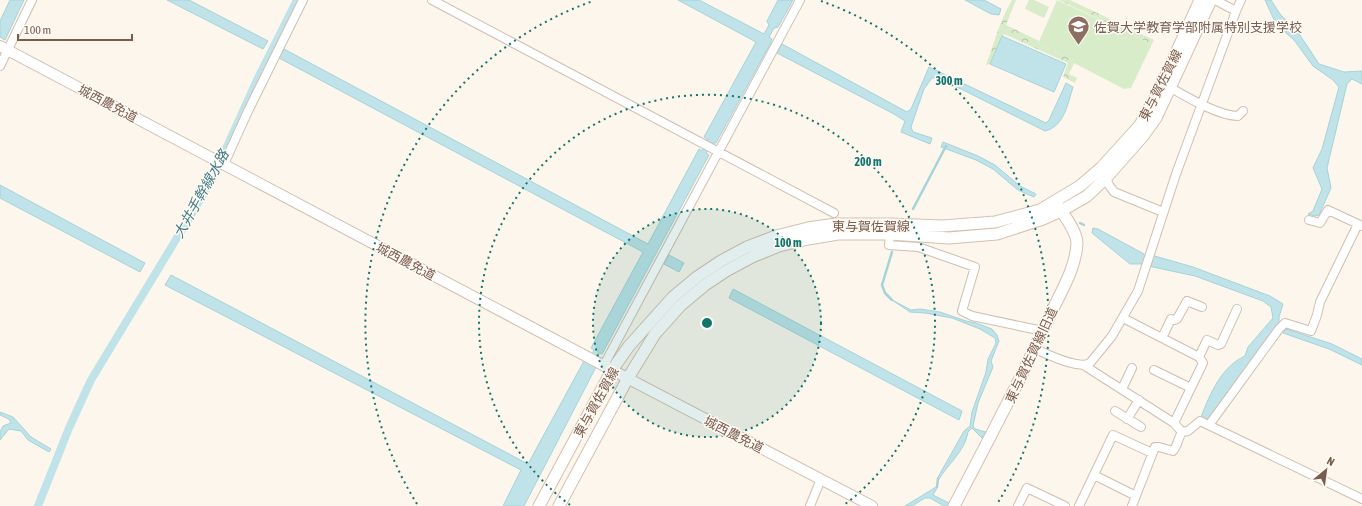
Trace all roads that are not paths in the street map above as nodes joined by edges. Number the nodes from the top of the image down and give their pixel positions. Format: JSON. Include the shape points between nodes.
{"nodes":[{"id":1,"x":32,"y":0,"type":"edge"},
{"id":2,"x":303,"y":0,"type":"edge"},
{"id":3,"x":432,"y":0,"type":"edge"},
{"id":4,"x":800,"y":0,"type":"edge"},
{"id":5,"x":1200,"y":0,"type":"edge"},
{"id":6,"x":1211,"y":0,"type":"edge"},
{"id":7,"x":1216,"y":0,"type":"edge"},
{"id":8,"x":1241,"y":0,"type":"edge"},
{"id":9,"x":1236,"y":11,"type":"junction"},
{"id":10,"x":4,"y":48,"type":"edge"},
{"id":11,"x":0,"y":66,"type":"edge"},
{"id":12,"x":1171,"y":88,"type":"junction"},
{"id":13,"x":1201,"y":104,"type":"junction"},
{"id":14,"x":1243,"y":111,"type":"dead end"},
{"id":15,"x":715,"y":151,"type":"junction"},
{"id":16,"x":220,"y":162,"type":"junction"},
{"id":17,"x":1104,"y":173,"type":"junction"},
{"id":18,"x":1055,"y":201,"type":"junction"},
{"id":19,"x":1061,"y":211,"type":"junction"},
{"id":20,"x":1163,"y":212,"type":"junction"},
{"id":21,"x":834,"y":213,"type":"dead end"},
{"id":22,"x":1309,"y":220,"type":"dead end"},
{"id":23,"x":1360,"y":225,"type":"edge"},
{"id":24,"x":890,"y":234,"type":"junction"},
{"id":25,"x":1202,"y":307,"type":"dead end"},
{"id":26,"x":1237,"y":309,"type":"dead end"},
{"id":27,"x":1123,"y":318,"type":"junction"},
{"id":28,"x":1043,"y":331,"type":"junction"},
{"id":29,"x":1162,"y":338,"type":"junction"},
{"id":30,"x":1035,"y":349,"type":"junction"},
{"id":31,"x":1199,"y":357,"type":"junction"},
{"id":32,"x":600,"y":363,"type":"junction"},
{"id":33,"x":1085,"y":366,"type":"junction"},
{"id":34,"x":1132,"y":368,"type":"dead end"},
{"id":35,"x":1154,"y":370,"type":"dead end"},
{"id":36,"x":628,"y":378,"type":"junction"},
{"id":37,"x":1191,"y":388,"type":"junction"},
{"id":38,"x":1122,"y":389,"type":"junction"},
{"id":39,"x":1139,"y":400,"type":"junction"},
{"id":40,"x":1115,"y":411,"type":"dead end"},
{"id":41,"x":1127,"y":419,"type":"junction"},
{"id":42,"x":1174,"y":423,"type":"junction"},
{"id":43,"x":1209,"y":426,"type":"junction"},
{"id":44,"x":1141,"y":427,"type":"dead end"},
{"id":45,"x":1182,"y":432,"type":"junction"},
{"id":46,"x":1152,"y":453,"type":"junction"},
{"id":47,"x":1094,"y":475,"type":"junction"},
{"id":48,"x":821,"y":479,"type":"junction"},
{"id":49,"x":1136,"y":496,"type":"junction"},
{"id":50,"x":1362,"y":499,"type":"edge"},
{"id":51,"x":958,"y":505,"type":"edge"},
{"id":52,"x":539,"y":506,"type":"edge"},
{"id":53,"x":559,"y":506,"type":"edge"},
{"id":54,"x":810,"y":506,"type":"edge"},
{"id":55,"x":872,"y":506,"type":"edge"},
{"id":56,"x":1018,"y":506,"type":"edge"},
{"id":57,"x":1065,"y":506,"type":"edge"},
{"id":58,"x":1079,"y":506,"type":"edge"},
{"id":59,"x":1132,"y":506,"type":"edge"}],
"edges":[{"from":1,"to":10,"type":"street"},
{"from":2,"to":16,"type":"street"},
{"from":3,"to":15,"type":"street"},
{"from":4,"to":15,"type":"street"},
{"from":5,"to":17,"type":"main road","name":"東与賀佐賀線","via":[[1162,84],[1140,125]]},
{"from":6,"to":12,"type":"main road","name":"東与賀佐賀線"},
{"from":7,"to":9,"type":"street"},
{"from":8,"to":9,"type":"street"},
{"from":9,"to":13,"type":"street"},
{"from":10,"to":11,"type":"street"},
{"from":10,"to":16,"type":"street","name":"城西農免道"},
{"from":12,"to":13,"type":"street"},
{"from":12,"to":17,"type":"main road","name":"東与賀佐賀線","via":[[1156,118],[1143,136]]},
{"from":13,"to":14,"type":"street","via":[[1231,116],[1238,116]]},
{"from":13,"to":20,"type":"street"},
{"from":15,"to":21,"type":"street"},
{"from":15,"to":32,"type":"street"},
{"from":16,"to":32,"type":"street","name":"城西農免道"},
{"from":17,"to":18,"type":"main road","name":"東与賀佐賀線"},
{"from":17,"to":19,"type":"main road","name":"東与賀佐賀線","via":[[1087,196]]},
{"from":17,"to":20,"type":"street","via":[[1114,192]]},
{"from":18,"to":19,"type":"main road","name":"東与賀佐賀線旧道"},
{"from":18,"to":32,"type":"main road","name":"東与賀佐賀線","via":[[1040,210],[995,222],[942,226],[836,224],[776,236],[747,247],[703,273],[673,297],[629,346]]},
{"from":19,"to":24,"type":"main road","name":"東与賀佐賀線","via":[[1043,220],[997,234],[949,238]]},
{"from":19,"to":28,"type":"main road","name":"東与賀佐賀線旧道","via":[[1077,242],[1074,262]]},
{"from":20,"to":27,"type":"street","via":[[1138,291]]},
{"from":22,"to":23,"type":"street","via":[[1320,223],[1328,210]]},
{"from":23,"to":43,"type":"street","via":[[1320,302],[1311,331],[1285,323]]},
{"from":24,"to":28,"type":"street","via":[[889,245],[918,247],[975,267],[962,311],[972,316]]},
{"from":24,"to":36,"type":"main road","name":"東与賀佐賀線","via":[[838,234],[808,239],[779,246],[726,271],[681,305],[655,334]]},
{"from":25,"to":29,"type":"street","via":[[1187,301],[1177,319],[1171,319]]},
{"from":26,"to":31,"type":"street","via":[[1221,344],[1207,340]]},
{"from":27,"to":29,"type":"street"},
{"from":27,"to":33,"type":"street","via":[[1103,349]]},
{"from":28,"to":30,"type":"main road","name":"東与賀佐賀線旧道"},
{"from":29,"to":31,"type":"street"},
{"from":30,"to":33,"type":"street"},
{"from":30,"to":51,"type":"main road","name":"東与賀佐賀線旧道"},
{"from":31,"to":37,"type":"street","via":[[1203,363]]},
{"from":32,"to":36,"type":"street","name":"城西農免道"},
{"from":32,"to":52,"type":"main road","name":"東与賀佐賀線"},
{"from":33,"to":38,"type":"street"},
{"from":34,"to":38,"type":"street"},
{"from":35,"to":37,"type":"street"},
{"from":36,"to":48,"type":"street","name":"城西農免道"},
{"from":36,"to":53,"type":"main road","name":"東与賀佐賀線"},
{"from":37,"to":42,"type":"street"},
{"from":38,"to":39,"type":"street"},
{"from":39,"to":41,"type":"street"},
{"from":39,"to":42,"type":"street"},
{"from":40,"to":41,"type":"street"},
{"from":41,"to":44,"type":"street"},
{"from":42,"to":45,"type":"street"},
{"from":43,"to":45,"type":"street","via":[[1200,421],[1188,431]]},
{"from":43,"to":50,"type":"street"},
{"from":45,"to":46,"type":"street","via":[[1173,451],[1155,447]]},
{"from":46,"to":47,"type":"street","via":[[1113,435]]},
{"from":46,"to":49,"type":"street"},
{"from":47,"to":49,"type":"street"},
{"from":47,"to":58,"type":"street"},
{"from":48,"to":54,"type":"street"},
{"from":48,"to":55,"type":"street","name":"城西農免道"},
{"from":49,"to":59,"type":"street"},
{"from":56,"to":57,"type":"street","via":[[1027,488]]}]}
